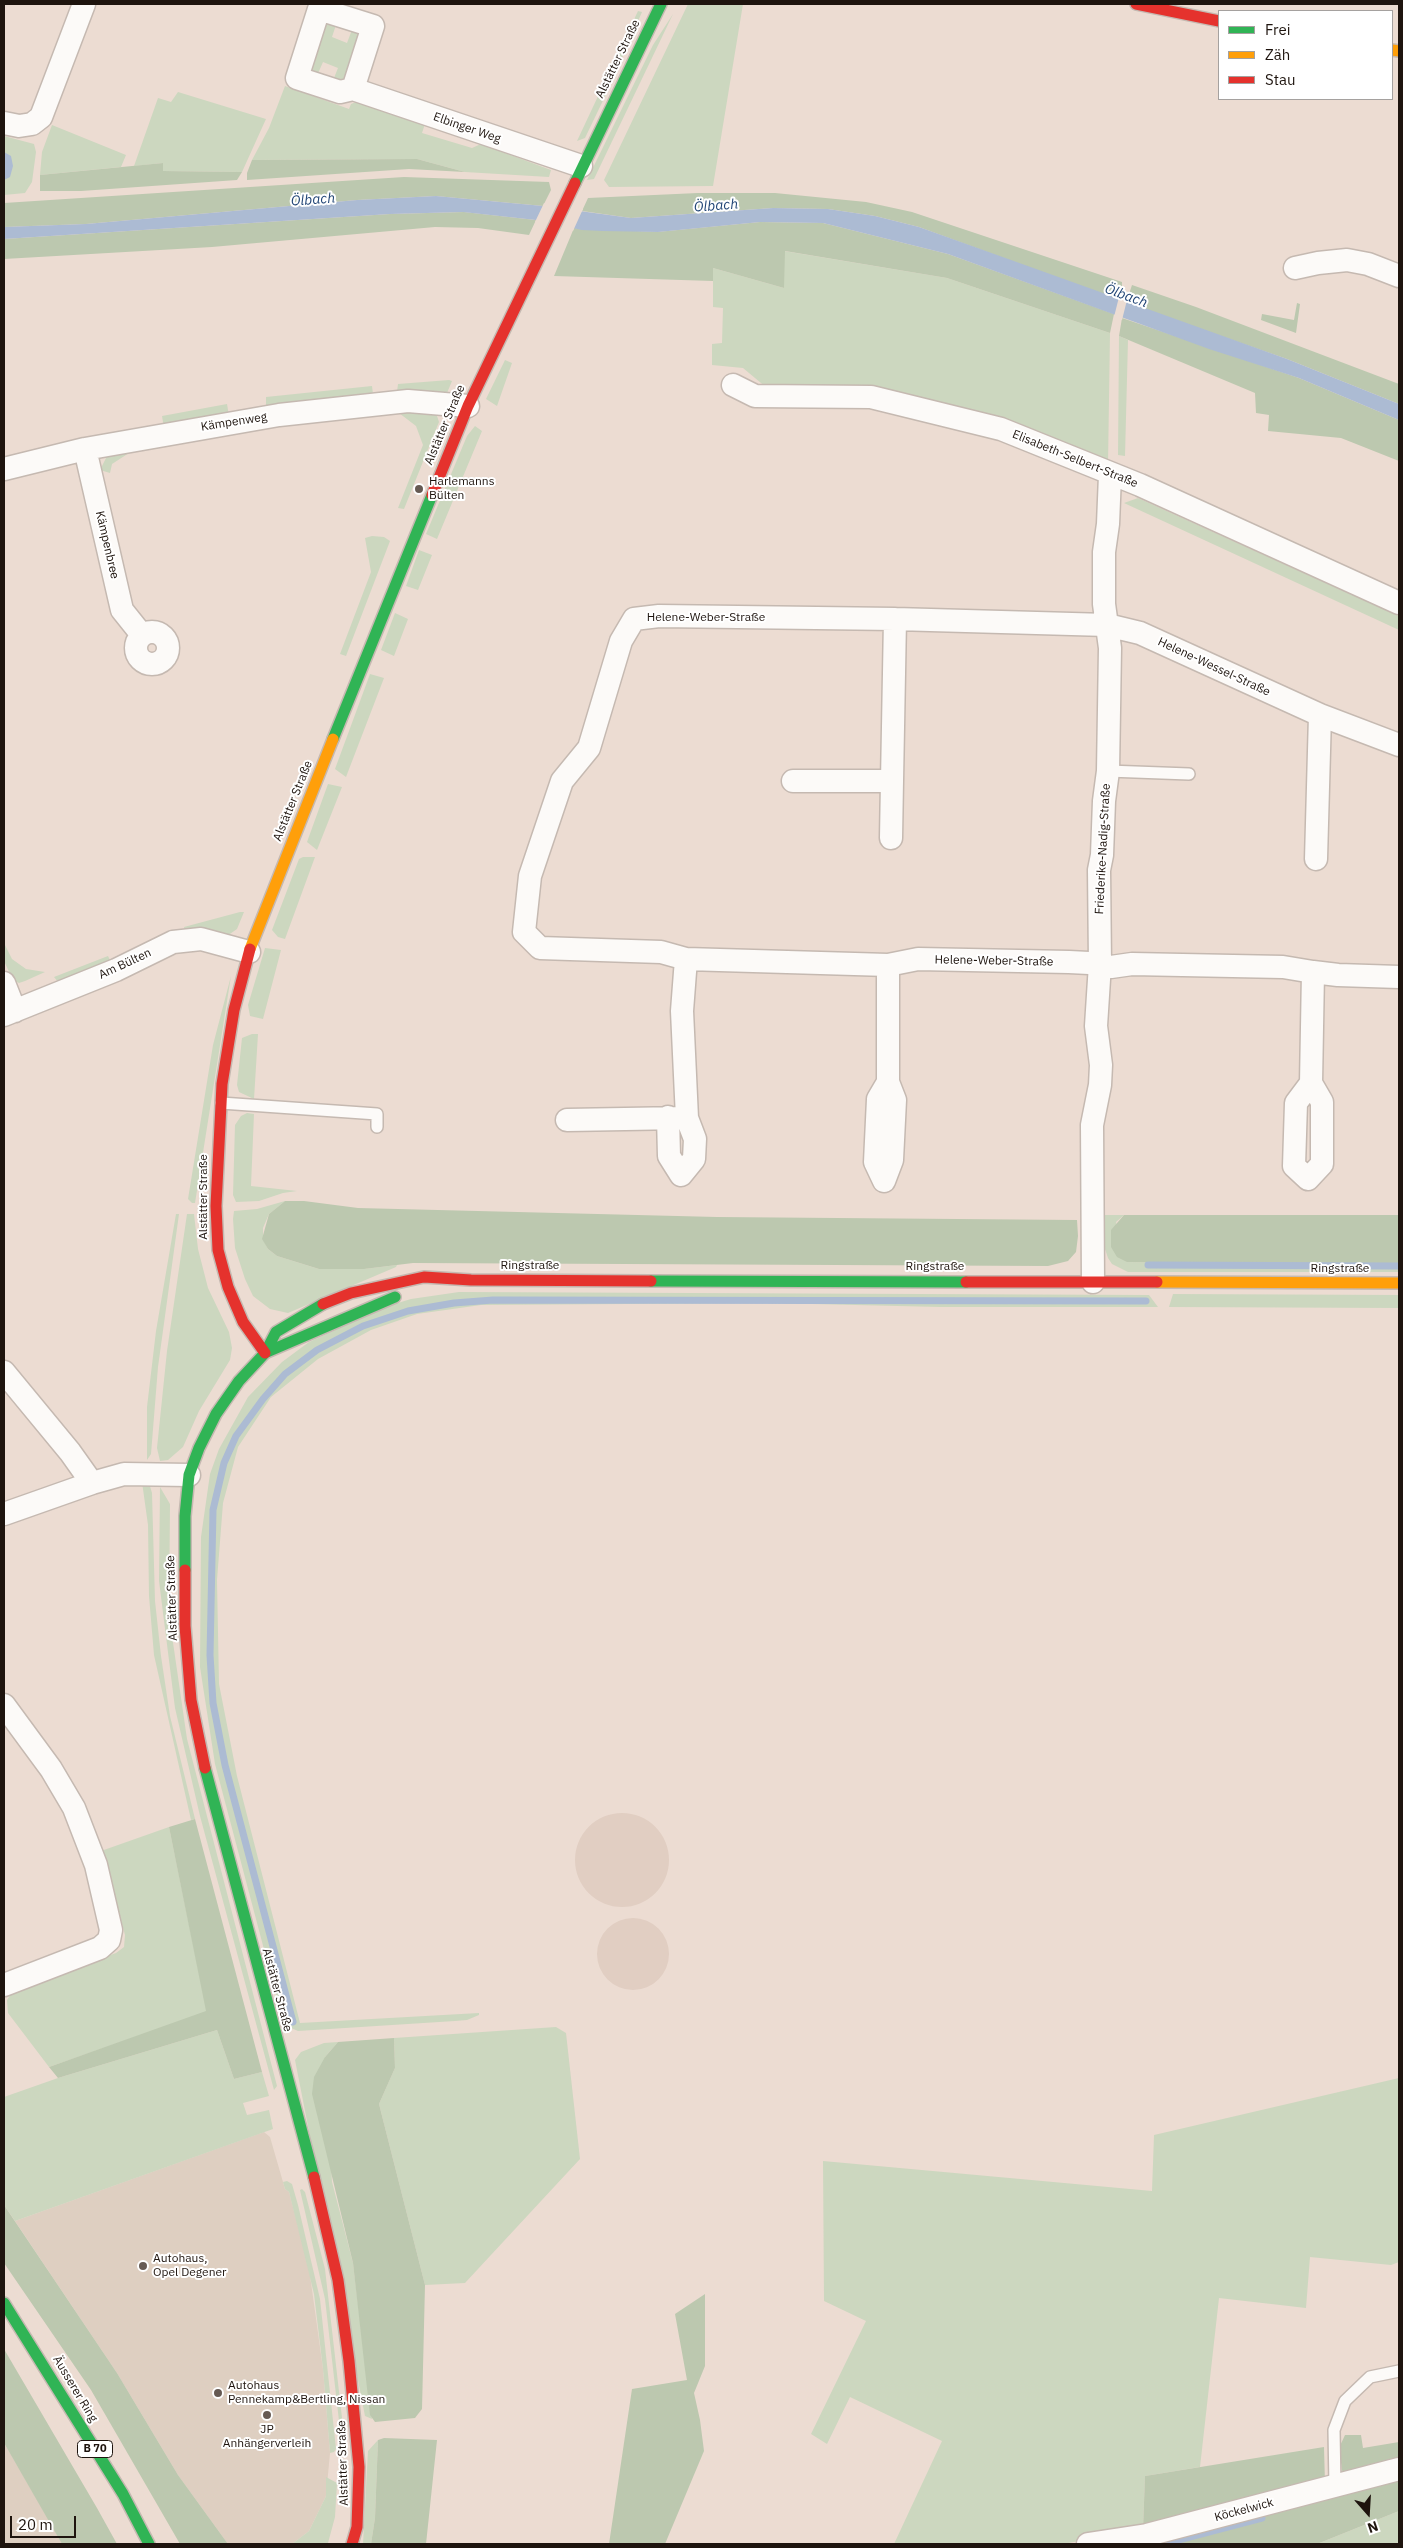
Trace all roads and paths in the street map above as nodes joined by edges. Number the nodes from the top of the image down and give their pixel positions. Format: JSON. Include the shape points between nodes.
{"nodes":[{"id":1,"x":84,"y":4,"type":"edge"},
{"id":2,"x":661,"y":4,"type":"edge"},
{"id":3,"x":1136,"y":4,"type":"edge"},
{"id":4,"x":1218,"y":21,"type":"edge"},
{"id":5,"x":353,"y":89,"type":"dead end"},
{"id":6,"x":4,"y":123,"type":"edge"},
{"id":7,"x":581,"y":166,"type":"junction"},
{"id":8,"x":1294,"y":268,"type":"dead end"},
{"id":9,"x":1399,"y":276,"type":"edge"},
{"id":10,"x":733,"y":385,"type":"dead end"},
{"id":11,"x":468,"y":406,"type":"junction"},
{"id":12,"x":85,"y":449,"type":"junction"},
{"id":13,"x":4,"y":469,"type":"edge"},
{"id":14,"x":1110,"y":475,"type":"junction"},
{"id":15,"x":1399,"y":603,"type":"edge"},
{"id":16,"x":895,"y":619,"type":"junction"},
{"id":17,"x":1107,"y":625,"type":"junction"},
{"id":18,"x":142,"y":635,"type":"dead end"},
{"id":19,"x":1320,"y":715,"type":"junction"},
{"id":20,"x":1399,"y":745,"type":"edge"},
{"id":21,"x":1108,"y":771,"type":"junction"},
{"id":22,"x":1189,"y":774,"type":"dead end"},
{"id":23,"x":793,"y":781,"type":"dead end"},
{"id":24,"x":892,"y":781,"type":"junction"},
{"id":25,"x":891,"y":838,"type":"dead end"},
{"id":26,"x":1316,"y":859,"type":"dead end"},
{"id":27,"x":250,"y":952,"type":"junction"},
{"id":28,"x":686,"y":959,"type":"junction"},
{"id":29,"x":1100,"y":964,"type":"junction"},
{"id":30,"x":888,"y":965,"type":"junction"},
{"id":31,"x":1313,"y":972,"type":"junction"},
{"id":32,"x":1399,"y":977,"type":"edge"},
{"id":33,"x":4,"y":983,"type":"edge"},
{"id":34,"x":9,"y":1013,"type":"edge"},
{"id":35,"x":888,"y":1082,"type":"dead end"},
{"id":36,"x":221,"y":1103,"type":"junction"},
{"id":37,"x":567,"y":1120,"type":"dead end"},
{"id":38,"x":377,"y":1127,"type":"dead end"},
{"id":39,"x":1308,"y":1179,"type":"dead end"},
{"id":40,"x":471,"y":1280,"type":"junction"},
{"id":41,"x":1093,"y":1282,"type":"junction"},
{"id":42,"x":1399,"y":1283,"type":"edge"},
{"id":43,"x":426,"y":1289,"type":"dead end"},
{"id":44,"x":407,"y":1294,"type":"dead end"},
{"id":45,"x":265,"y":1353,"type":"junction"},
{"id":46,"x":4,"y":1372,"type":"edge"},
{"id":47,"x":189,"y":1475,"type":"junction"},
{"id":48,"x":92,"y":1483,"type":"junction"},
{"id":49,"x":4,"y":1514,"type":"edge"},
{"id":50,"x":4,"y":1705,"type":"edge"},
{"id":51,"x":4,"y":1985,"type":"edge"},
{"id":52,"x":4,"y":2303,"type":"edge"},
{"id":53,"x":1399,"y":2371,"type":"edge"},
{"id":54,"x":1399,"y":2469,"type":"edge"},
{"id":55,"x":1335,"y":2486,"type":"junction"},
{"id":56,"x":1128,"y":2541,"type":"edge"},
{"id":57,"x":149,"y":2544,"type":"edge"},
{"id":58,"x":352,"y":2544,"type":"edge"},
{"id":59,"x":1088,"y":2544,"type":"edge"}],
"edges":[{"from":1,"to":6,"type":"street","via":[[41,117],[32,124]]},
{"from":2,"to":7,"type":"main road","name":"Alstätter Straße"},
{"from":3,"to":4,"type":"main road"},
{"from":5,"to":7,"type":"street","name":"Elbinger Weg"},
{"from":7,"to":11,"type":"main road","name":"Alstätter Straße"},
{"from":8,"to":9,"type":"street","via":[[1347,260]]},
{"from":10,"to":14,"type":"street","name":"Elisabeth-Selbert-Straße","via":[[755,396],[871,397],[926,410],[1024,436]]},
{"from":11,"to":12,"type":"street","name":"Kämpenweg","via":[[408,401],[279,415]]},
{"from":11,"to":27,"type":"main road","name":"Alstätter Straße","via":[[288,850]]},
{"from":12,"to":13,"type":"street","name":"Kämpenweg"},
{"from":12,"to":18,"type":"street","name":"Kämpenbree","via":[[122,610]]},
{"from":14,"to":15,"type":"street","name":"Elisabeth-Selbert-Straße"},
{"from":14,"to":17,"type":"street","name":"Friederike-Nadig-Straße","via":[[1104,552]]},
{"from":16,"to":17,"type":"street","name":"Helene-Weber-Straße"},
{"from":16,"to":24,"type":"street"},
{"from":16,"to":28,"type":"street","name":"Helene-Weber-Straße","via":[[659,616],[634,619],[620,641],[589,748],[562,781],[532,867],[524,932],[540,948],[661,952]]},
{"from":17,"to":19,"type":"street","name":"Helene-Wessel-Straße","via":[[1140,633]]},
{"from":17,"to":21,"type":"street","name":"Friederike-Nadig-Straße","via":[[1110,648]]},
{"from":19,"to":20,"type":"street","name":"Helene-Wessel-Straße"},
{"from":19,"to":26,"type":"street"},
{"from":21,"to":22,"type":"lane"},
{"from":21,"to":29,"type":"street","name":"Friederike-Nadig-Straße","via":[[1099,870]]},
{"from":23,"to":24,"type":"street"},
{"from":24,"to":25,"type":"street"},
{"from":27,"to":34,"type":"street","name":"Am Bülten","via":[[201,939],[173,942],[116,970]]},
{"from":27,"to":36,"type":"main road","name":"Alstätter Straße","via":[[234,1010]]},
{"from":28,"to":30,"type":"street","name":"Helene-Weber-Straße"},
{"from":28,"to":37,"type":"street","via":[[677,1118]]},
{"from":29,"to":30,"type":"street","name":"Helene-Weber-Straße","via":[[918,959]]},
{"from":29,"to":31,"type":"street","via":[[1111,967],[1132,964],[1283,967]]},
{"from":29,"to":41,"type":"street","name":"Friederike-Nadig-Straße","via":[[1096,1026],[1101,1065],[1091,1152]]},
{"from":30,"to":35,"type":"street"},
{"from":31,"to":32,"type":"street","via":[[1338,976]]},
{"from":31,"to":39,"type":"street","via":[[1311,1083],[1322,1102],[1322,1164]]},
{"from":33,"to":34,"type":"street"},
{"from":36,"to":38,"type":"lane","via":[[377,1114]]},
{"from":36,"to":45,"type":"main road","name":"Alstätter Straße","via":[[216,1206],[218,1250],[228,1287],[243,1322]]},
{"from":40,"to":41,"type":"main road","name":"Ringstraße"},
{"from":40,"to":43,"type":"main road","name":"Ringstraße"},
{"from":40,"to":45,"type":"main road","name":"Ringstraße","via":[[424,1277],[351,1292],[319,1304],[276,1332]]},
{"from":41,"to":42,"type":"main road","name":"Ringstraße"},
{"from":44,"to":45,"type":"main road","via":[[344,1317]]},
{"from":45,"to":47,"type":"main road","name":"Alstätter Straße","via":[[239,1381],[216,1414]]},
{"from":46,"to":48,"type":"street"},
{"from":47,"to":48,"type":"street","via":[[124,1474]]},
{"from":47,"to":58,"type":"main road","name":"Alstätter Straße","via":[[184,1567],[191,1700],[202,1757],[323,2212],[338,2280],[359,2476],[357,2527]]},
{"from":48,"to":49,"type":"street"},
{"from":50,"to":51,"type":"street","via":[[51,1769],[74,1808],[96,1865],[111,1930],[110,1940],[100,1948]]},
{"from":52,"to":57,"type":"main road","name":"Äusserer Ring","number":"B 70","via":[[118,2486]]},
{"from":53,"to":55,"type":"lane","via":[[1370,2377],[1345,2401],[1334,2430]]},
{"from":54,"to":55,"type":"street","name":"Köckelwick"},
{"from":55,"to":56,"type":"street","name":"Köckelwick"},
{"from":56,"to":59,"type":"street","name":"Köckelwick"}]}
